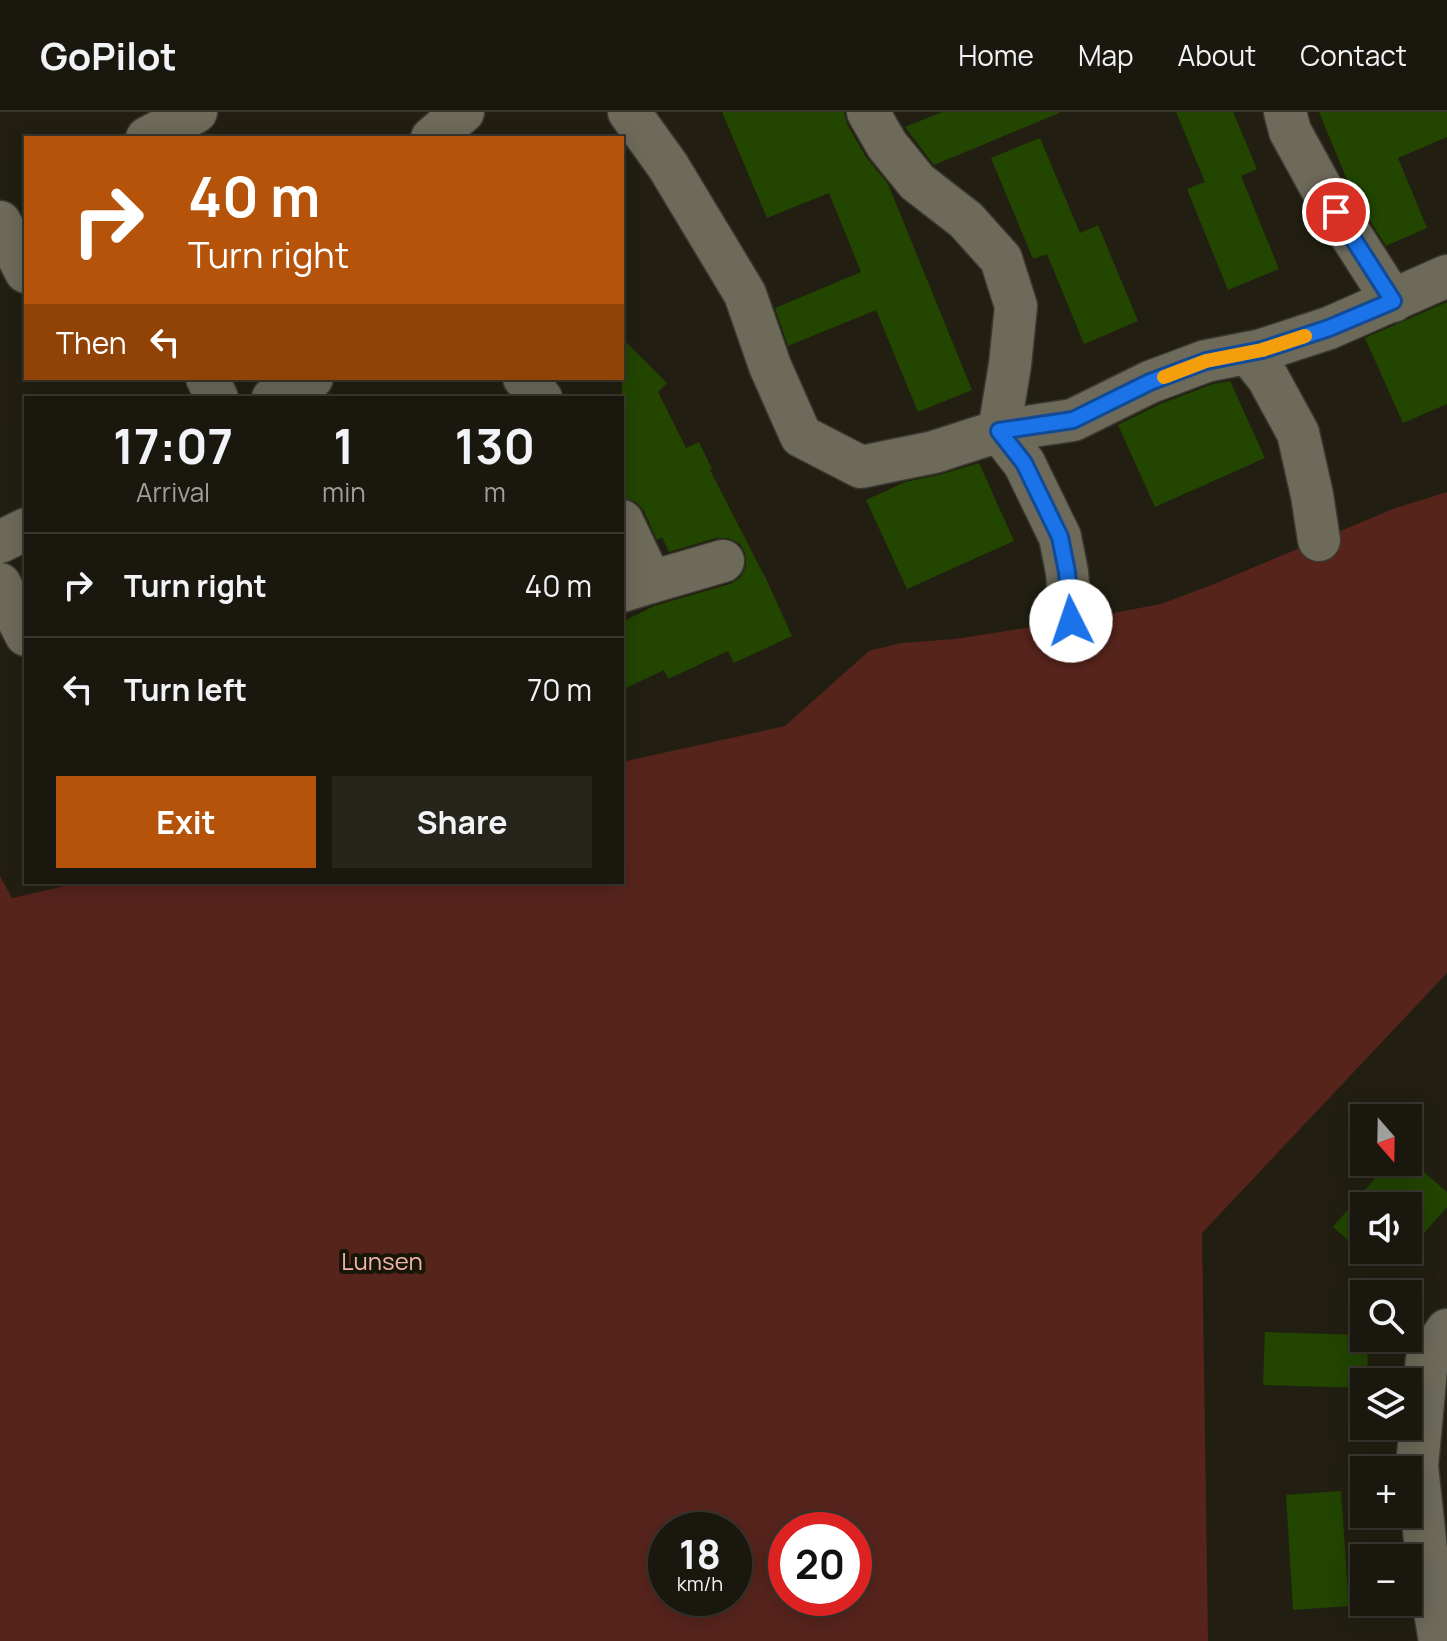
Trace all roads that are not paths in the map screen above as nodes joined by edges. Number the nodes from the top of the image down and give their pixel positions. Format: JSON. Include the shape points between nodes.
{"nodes":[{"id":1,"x":196,"y":112,"type":"edge"},
{"id":2,"x":463,"y":112,"type":"edge"},
{"id":3,"x":629,"y":112,"type":"edge"},
{"id":4,"x":868,"y":112,"type":"edge"},
{"id":5,"x":1285,"y":112,"type":"edge"},
{"id":6,"x":151,"y":136,"type":"edge"},
{"id":7,"x":434,"y":136,"type":"edge"},
{"id":8,"x":24,"y":202,"type":"edge"},
{"id":9,"x":0,"y":215,"type":"edge"},
{"id":10,"x":0,"y":222,"type":"edge"},
{"id":11,"x":24,"y":268,"type":"edge"},
{"id":12,"x":1447,"y":276,"type":"edge"},
{"id":13,"x":1393,"y":301,"type":"junction"},
{"id":14,"x":1248,"y":353,"type":"junction"},
{"id":15,"x":308,"y":380,"type":"edge"},
{"id":16,"x":526,"y":380,"type":"edge"},
{"id":17,"x":277,"y":396,"type":"edge"},
{"id":18,"x":539,"y":396,"type":"edge"},
{"id":19,"x":999,"y":431,"type":"junction"},
{"id":20,"x":24,"y":530,"type":"edge"},
{"id":21,"x":624,"y":530,"type":"edge"},
{"id":22,"x":1319,"y":540,"type":"dead end"},
{"id":23,"x":0,"y":542,"type":"edge"},
{"id":24,"x":723,"y":561,"type":"dead end"},
{"id":25,"x":0,"y":584,"type":"edge"},
{"id":26,"x":637,"y":587,"type":"edge"},
{"id":27,"x":1071,"y":621,"type":"dead end"},
{"id":28,"x":24,"y":631,"type":"edge"},
{"id":29,"x":1447,"y":1330,"type":"edge"},
{"id":30,"x":1440,"y":1641,"type":"edge"}],
"edges":[{"from":1,"to":6,"type":"street"},
{"from":2,"to":7,"type":"street"},
{"from":3,"to":19,"type":"street","via":[[745,294],[801,436],[861,467]]},
{"from":4,"to":19,"type":"street","via":[[917,182],[966,220],[1001,259],[1016,306]]},
{"from":5,"to":13,"type":"street","via":[[1324,193]]},
{"from":8,"to":9,"type":"street"},
{"from":10,"to":11,"type":"street"},
{"from":12,"to":13,"type":"street"},
{"from":13,"to":14,"type":"street"},
{"from":14,"to":19,"type":"street","via":[[1206,361],[1150,382],[1073,420]]},
{"from":14,"to":22,"type":"street","via":[[1298,433]]},
{"from":15,"to":17,"type":"street"},
{"from":16,"to":18,"type":"street"},
{"from":19,"to":27,"type":"street","via":[[1024,463],[1060,537]]},
{"from":20,"to":23,"type":"street"},
{"from":21,"to":26,"type":"street"},
{"from":24,"to":26,"type":"street"},
{"from":25,"to":28,"type":"street"},
{"from":29,"to":30,"type":"street","via":[[1427,1359],[1417,1466]]}]}
